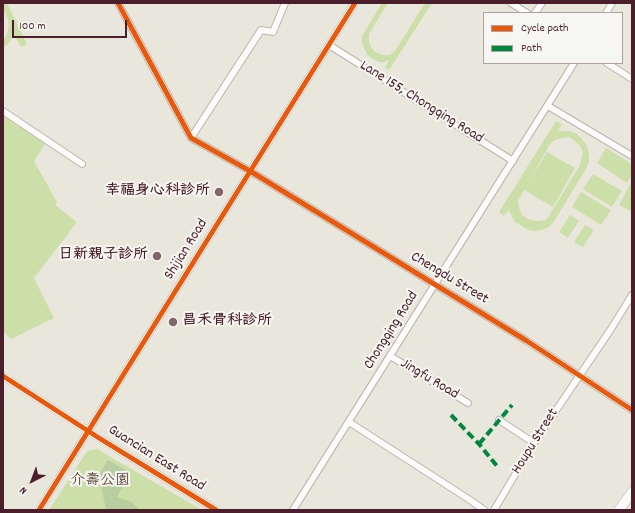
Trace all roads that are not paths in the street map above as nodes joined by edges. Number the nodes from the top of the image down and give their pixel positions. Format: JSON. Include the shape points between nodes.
{"nodes":[{"id":1,"x":118,"y":3,"type":"edge"},
{"id":2,"x":285,"y":3,"type":"edge"},
{"id":3,"x":355,"y":3,"type":"edge"},
{"id":4,"x":511,"y":3,"type":"edge"},
{"id":5,"x":542,"y":3,"type":"edge"},
{"id":6,"x":612,"y":3,"type":"edge"},
{"id":7,"x":525,"y":12,"type":"edge"},
{"id":8,"x":536,"y":12,"type":"edge"},
{"id":9,"x":607,"y":12,"type":"edge"},
{"id":10,"x":329,"y":45,"type":"junction"},
{"id":11,"x":573,"y":64,"type":"edge"},
{"id":12,"x":609,"y":64,"type":"edge"},
{"id":13,"x":632,"y":79,"type":"edge"},
{"id":14,"x":548,"y":106,"type":"junction"},
{"id":15,"x":3,"y":111,"type":"edge"},
{"id":16,"x":192,"y":138,"type":"junction"},
{"id":17,"x":632,"y":156,"type":"edge"},
{"id":18,"x":513,"y":161,"type":"junction"},
{"id":19,"x":82,"y":164,"type":"dead end"},
{"id":20,"x":250,"y":171,"type":"junction"},
{"id":21,"x":435,"y":284,"type":"junction"},
{"id":22,"x":632,"y":295,"type":"edge"},
{"id":23,"x":390,"y":356,"type":"junction"},
{"id":24,"x":580,"y":375,"type":"junction"},
{"id":25,"x":3,"y":376,"type":"edge"},
{"id":26,"x":468,"y":403,"type":"dead end"},
{"id":27,"x":632,"y":410,"type":"edge"},
{"id":28,"x":499,"y":420,"type":"dead end"},
{"id":29,"x":348,"y":422,"type":"junction"},
{"id":30,"x":88,"y":431,"type":"junction"},
{"id":31,"x":534,"y":443,"type":"junction"},
{"id":32,"x":632,"y":492,"type":"edge"},
{"id":33,"x":39,"y":510,"type":"edge"},
{"id":34,"x":216,"y":510,"type":"edge"},
{"id":35,"x":293,"y":510,"type":"edge"},
{"id":36,"x":484,"y":510,"type":"edge"},
{"id":37,"x":494,"y":510,"type":"edge"},
{"id":38,"x":620,"y":510,"type":"edge"}],
"edges":[{"from":1,"to":16,"type":"street"},
{"from":2,"to":16,"type":"street","via":[[273,32],[262,30]]},
{"from":3,"to":10,"type":"street","name":"Shijian Road"},
{"from":4,"to":7,"type":"street"},
{"from":5,"to":8,"type":"street"},
{"from":6,"to":9,"type":"street"},
{"from":10,"to":18,"type":"street","name":"Lane 155, Chongqing Road"},
{"from":10,"to":20,"type":"street","name":"Shijian Road"},
{"from":11,"to":14,"type":"street","name":"Chongqing Road"},
{"from":12,"to":13,"type":"street"},
{"from":14,"to":17,"type":"street"},
{"from":14,"to":18,"type":"street","name":"Chongqing Road"},
{"from":15,"to":19,"type":"street"},
{"from":16,"to":20,"type":"street","name":"Chengdu Street"},
{"from":18,"to":21,"type":"street","name":"Chongqing Road"},
{"from":20,"to":21,"type":"street","name":"Chengdu Street"},
{"from":20,"to":30,"type":"street","name":"Shijian Road"},
{"from":21,"to":23,"type":"street","name":"Chongqing Road"},
{"from":21,"to":24,"type":"street","name":"Chengdu Street"},
{"from":22,"to":24,"type":"street","name":"Houpu Street"},
{"from":23,"to":26,"type":"street","name":"Jingfu Road"},
{"from":23,"to":29,"type":"street","name":"Chongqing Road"},
{"from":24,"to":27,"type":"street","name":"Chengdu Street"},
{"from":24,"to":31,"type":"street","name":"Houpu Street"},
{"from":25,"to":30,"type":"street","name":"Guancian East Road"},
{"from":28,"to":31,"type":"street"},
{"from":29,"to":35,"type":"street","name":"Chongqing Road"},
{"from":29,"to":36,"type":"street"},
{"from":30,"to":33,"type":"street","name":"Shijian Road"},
{"from":30,"to":34,"type":"street","name":"Guancian East Road"},
{"from":31,"to":37,"type":"street","name":"Houpu Street"},
{"from":32,"to":38,"type":"main road"}]}
